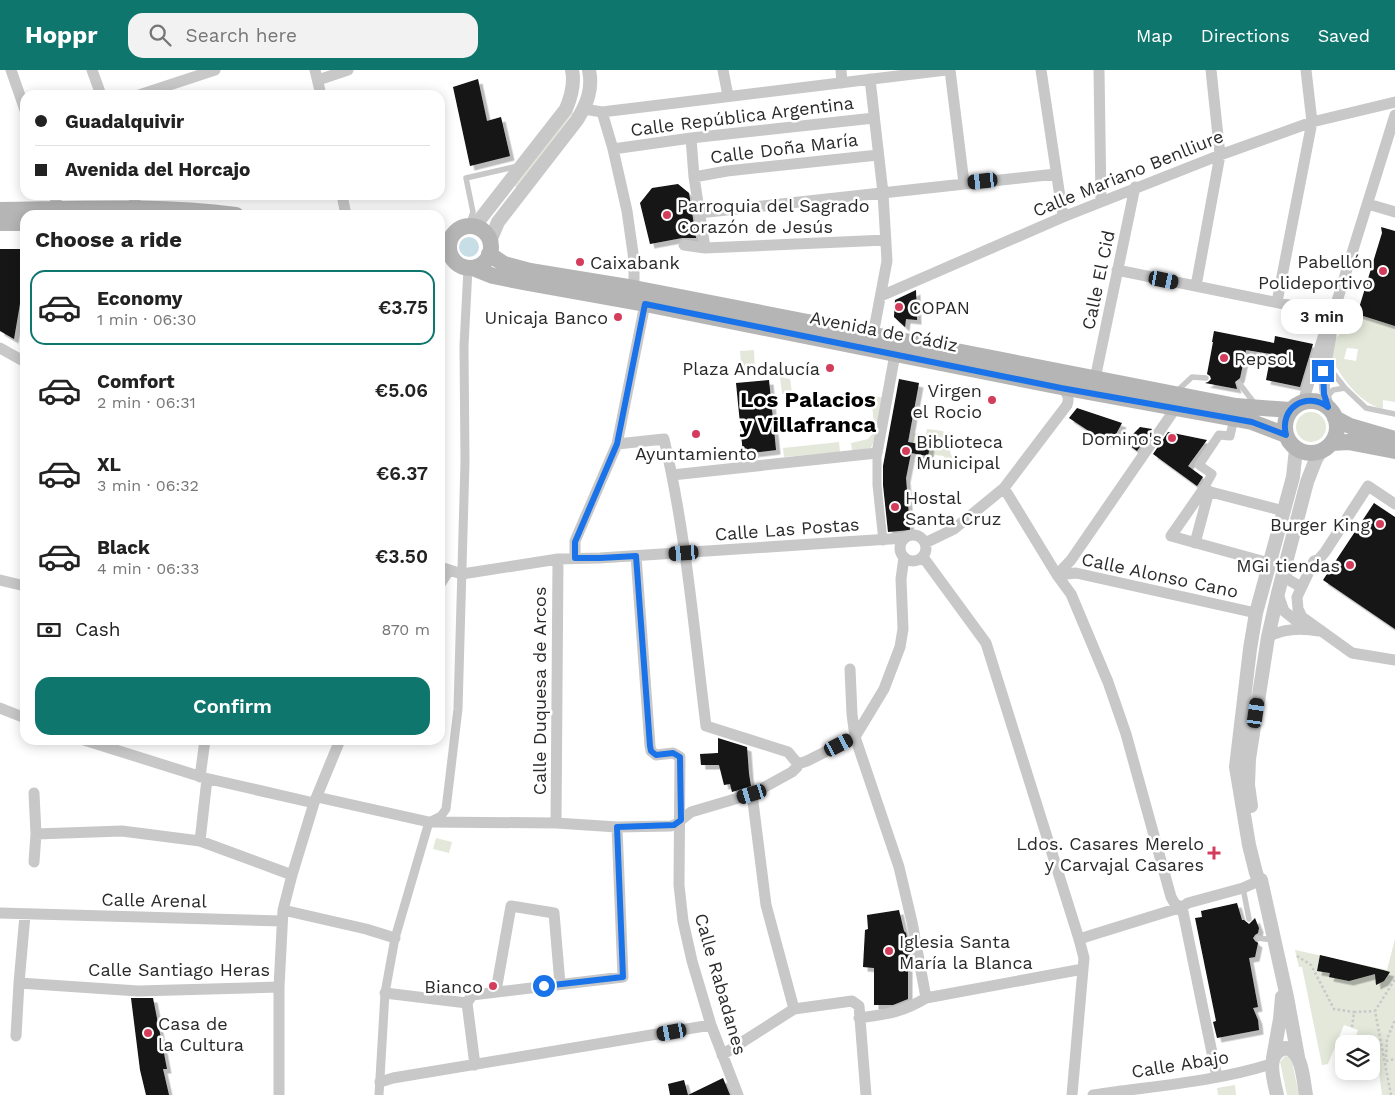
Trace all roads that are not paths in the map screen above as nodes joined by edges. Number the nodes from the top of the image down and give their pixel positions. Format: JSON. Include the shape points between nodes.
{"nodes":[{"id":1,"x":11,"y":70,"type":"edge"},
{"id":2,"x":92,"y":70,"type":"edge"},
{"id":3,"x":215,"y":70,"type":"edge"},
{"id":4,"x":348,"y":70,"type":"edge"},
{"id":5,"x":572,"y":70,"type":"edge"},
{"id":6,"x":589,"y":70,"type":"edge"},
{"id":7,"x":723,"y":70,"type":"edge"},
{"id":8,"x":840,"y":70,"type":"edge"},
{"id":9,"x":946,"y":70,"type":"edge"},
{"id":10,"x":950,"y":70,"type":"edge"},
{"id":11,"x":1041,"y":70,"type":"edge"},
{"id":12,"x":1099,"y":70,"type":"edge"},
{"id":13,"x":1211,"y":70,"type":"edge"},
{"id":14,"x":1306,"y":70,"type":"edge"},
{"id":15,"x":917,"y":72,"type":"edge"},
{"id":16,"x":316,"y":75,"type":"edge"},
{"id":17,"x":870,"y":80,"type":"junction"},
{"id":18,"x":842,"y":83,"type":"junction"},
{"id":19,"x":99,"y":90,"type":"edge"},
{"id":20,"x":154,"y":90,"type":"edge"},
{"id":21,"x":320,"y":90,"type":"edge"},
{"id":22,"x":20,"y":96,"type":"edge"},
{"id":23,"x":728,"y":96,"type":"junction"},
{"id":24,"x":1395,"y":102,"type":"edge"},
{"id":25,"x":584,"y":109,"type":"junction"},
{"id":26,"x":602,"y":112,"type":"junction"},
{"id":27,"x":1395,"y":115,"type":"edge"},
{"id":28,"x":874,"y":118,"type":"junction"},
{"id":29,"x":1312,"y":122,"type":"junction"},
{"id":30,"x":691,"y":138,"type":"junction"},
{"id":31,"x":613,"y":149,"type":"junction"},
{"id":32,"x":878,"y":155,"type":"junction"},
{"id":33,"x":1220,"y":155,"type":"junction"},
{"id":34,"x":522,"y":165,"type":"junction"},
{"id":35,"x":1056,"y":174,"type":"junction"},
{"id":36,"x":694,"y":177,"type":"junction"},
{"id":37,"x":964,"y":183,"type":"junction"},
{"id":38,"x":1135,"y":187,"type":"junction"},
{"id":39,"x":883,"y":193,"type":"junction"},
{"id":40,"x":1102,"y":201,"type":"junction"},
{"id":41,"x":56,"y":202,"type":"edge"},
{"id":42,"x":1368,"y":204,"type":"junction"},
{"id":43,"x":135,"y":206,"type":"edge"},
{"id":44,"x":0,"y":210,"type":"edge"},
{"id":45,"x":185,"y":210,"type":"edge"},
{"id":46,"x":1395,"y":212,"type":"edge"},
{"id":47,"x":699,"y":213,"type":"junction"},
{"id":48,"x":1062,"y":216,"type":"junction"},
{"id":49,"x":0,"y":223,"type":"edge"},
{"id":50,"x":20,"y":223,"type":"edge"},
{"id":51,"x":471,"y":227,"type":"junction"},
{"id":52,"x":446,"y":236,"type":"edge"},
{"id":53,"x":886,"y":240,"type":"junction"},
{"id":54,"x":684,"y":245,"type":"dead end"},
{"id":55,"x":489,"y":247,"type":"junction"},
{"id":56,"x":705,"y":248,"type":"junction"},
{"id":57,"x":446,"y":258,"type":"edge"},
{"id":58,"x":471,"y":268,"type":"junction"},
{"id":59,"x":1117,"y":270,"type":"junction"},
{"id":60,"x":1196,"y":286,"type":"junction"},
{"id":61,"x":634,"y":288,"type":"junction"},
{"id":62,"x":881,"y":296,"type":"junction"},
{"id":63,"x":1277,"y":302,"type":"junction"},
{"id":64,"x":645,"y":304,"type":"junction"},
{"id":65,"x":1334,"y":314,"type":"junction"},
{"id":66,"x":873,"y":335,"type":"junction"},
{"id":67,"x":0,"y":348,"type":"edge"},
{"id":68,"x":895,"y":354,"type":"junction"},
{"id":69,"x":20,"y":359,"type":"edge"},
{"id":70,"x":1325,"y":364,"type":"junction"},
{"id":71,"x":1206,"y":378,"type":"dead end"},
{"id":72,"x":1095,"y":379,"type":"junction"},
{"id":73,"x":1239,"y":384,"type":"dead end"},
{"id":74,"x":1061,"y":388,"type":"junction"},
{"id":75,"x":1346,"y":388,"type":"junction"},
{"id":76,"x":1172,"y":401,"type":"junction"},
{"id":77,"x":1297,"y":406,"type":"junction"},
{"id":78,"x":1260,"y":409,"type":"junction"},
{"id":79,"x":1330,"y":409,"type":"junction"},
{"id":80,"x":1395,"y":414,"type":"edge"},
{"id":81,"x":1232,"y":427,"type":"dead end"},
{"id":82,"x":1286,"y":435,"type":"junction"},
{"id":83,"x":1395,"y":439,"type":"edge"},
{"id":84,"x":617,"y":444,"type":"junction"},
{"id":85,"x":1326,"y":447,"type":"junction"},
{"id":86,"x":1296,"y":449,"type":"junction"},
{"id":87,"x":1395,"y":451,"type":"edge"},
{"id":88,"x":877,"y":454,"type":"junction"},
{"id":89,"x":672,"y":475,"type":"junction"},
{"id":90,"x":1004,"y":488,"type":"junction"},
{"id":91,"x":1206,"y":491,"type":"junction"},
{"id":92,"x":1395,"y":504,"type":"edge"},
{"id":93,"x":1284,"y":511,"type":"junction"},
{"id":94,"x":905,"y":538,"type":"junction"},
{"id":95,"x":883,"y":541,"type":"junction"},
{"id":96,"x":925,"y":543,"type":"junction"},
{"id":97,"x":1194,"y":543,"type":"junction"},
{"id":98,"x":684,"y":553,"type":"junction"},
{"id":99,"x":636,"y":556,"type":"junction"},
{"id":100,"x":904,"y":557,"type":"junction"},
{"id":101,"x":923,"y":557,"type":"junction"},
{"id":102,"x":575,"y":558,"type":"junction"},
{"id":103,"x":558,"y":559,"type":"junction"},
{"id":104,"x":1269,"y":563,"type":"junction"},
{"id":105,"x":445,"y":568,"type":"edge"},
{"id":106,"x":1283,"y":572,"type":"junction"},
{"id":107,"x":462,"y":574,"type":"junction"},
{"id":108,"x":1058,"y":575,"type":"junction"},
{"id":109,"x":0,"y":580,"type":"edge"},
{"id":110,"x":20,"y":585,"type":"edge"},
{"id":111,"x":1300,"y":587,"type":"junction"},
{"id":112,"x":1278,"y":594,"type":"junction"},
{"id":113,"x":1256,"y":613,"type":"junction"},
{"id":114,"x":1305,"y":628,"type":"junction"},
{"id":115,"x":1321,"y":631,"type":"junction"},
{"id":116,"x":1268,"y":637,"type":"junction"},
{"id":117,"x":1395,"y":660,"type":"edge"},
{"id":118,"x":850,"y":670,"type":"dead end"},
{"id":119,"x":0,"y":708,"type":"edge"},
{"id":120,"x":20,"y":716,"type":"edge"},
{"id":121,"x":855,"y":736,"type":"junction"},
{"id":122,"x":100,"y":745,"type":"edge"},
{"id":123,"x":205,"y":745,"type":"edge"},
{"id":124,"x":338,"y":745,"type":"edge"},
{"id":125,"x":798,"y":764,"type":"junction"},
{"id":126,"x":204,"y":778,"type":"junction"},
{"id":127,"x":34,"y":793,"type":"dead end"},
{"id":128,"x":752,"y":794,"type":"junction"},
{"id":129,"x":315,"y":800,"type":"junction"},
{"id":130,"x":681,"y":820,"type":"junction"},
{"id":131,"x":430,"y":822,"type":"junction"},
{"id":132,"x":556,"y":823,"type":"junction"},
{"id":133,"x":617,"y":827,"type":"junction"},
{"id":134,"x":36,"y":834,"type":"junction"},
{"id":135,"x":200,"y":842,"type":"junction"},
{"id":136,"x":34,"y":862,"type":"dead end"},
{"id":137,"x":292,"y":875,"type":"junction"},
{"id":138,"x":1261,"y":880,"type":"junction"},
{"id":139,"x":1243,"y":888,"type":"junction"},
{"id":140,"x":1182,"y":907,"type":"junction"},
{"id":141,"x":0,"y":914,"type":"edge"},
{"id":142,"x":25,"y":915,"type":"junction"},
{"id":143,"x":282,"y":915,"type":"junction"},
{"id":144,"x":1249,"y":919,"type":"dead end"},
{"id":145,"x":395,"y":938,"type":"junction"},
{"id":146,"x":1258,"y":938,"type":"dead end"},
{"id":147,"x":1079,"y":939,"type":"junction"},
{"id":148,"x":1274,"y":941,"type":"junction"},
{"id":149,"x":1084,"y":969,"type":"junction"},
{"id":150,"x":1281,"y":974,"type":"junction"},
{"id":151,"x":19,"y":983,"type":"junction"},
{"id":152,"x":560,"y":984,"type":"junction"},
{"id":153,"x":279,"y":987,"type":"junction"},
{"id":154,"x":496,"y":991,"type":"junction"},
{"id":155,"x":385,"y":993,"type":"junction"},
{"id":156,"x":926,"y":998,"type":"junction"},
{"id":157,"x":467,"y":1003,"type":"junction"},
{"id":158,"x":794,"y":1009,"type":"junction"},
{"id":159,"x":859,"y":1018,"type":"junction"},
{"id":160,"x":711,"y":1025,"type":"junction"},
{"id":161,"x":16,"y":1036,"type":"dead end"},
{"id":162,"x":722,"y":1055,"type":"junction"},
{"id":163,"x":1298,"y":1057,"type":"junction"},
{"id":164,"x":1272,"y":1061,"type":"junction"},
{"id":165,"x":474,"y":1065,"type":"junction"},
{"id":166,"x":1217,"y":1077,"type":"junction"},
{"id":167,"x":380,"y":1082,"type":"junction"},
{"id":168,"x":279,"y":1095,"type":"edge"},
{"id":169,"x":379,"y":1095,"type":"edge"},
{"id":170,"x":738,"y":1095,"type":"edge"},
{"id":171,"x":866,"y":1095,"type":"edge"},
{"id":172,"x":1072,"y":1095,"type":"edge"},
{"id":173,"x":1093,"y":1095,"type":"edge"},
{"id":174,"x":1277,"y":1095,"type":"edge"},
{"id":175,"x":1306,"y":1095,"type":"edge"}],
"edges":[{"from":1,"to":22,"type":"street"},
{"from":2,"to":19,"type":"street"},
{"from":3,"to":20,"type":"street"},
{"from":4,"to":16,"type":"street"},
{"from":5,"to":34,"type":"street","via":[[572,90],[566,109]]},
{"from":6,"to":25,"type":"street","via":[[590,88]]},
{"from":7,"to":23,"type":"street"},
{"from":8,"to":18,"type":"street"},
{"from":9,"to":15,"type":"street"},
{"from":10,"to":37,"type":"street"},
{"from":11,"to":35,"type":"street"},
{"from":12,"to":40,"type":"street"},
{"from":13,"to":33,"type":"street"},
{"from":14,"to":29,"type":"street"},
{"from":15,"to":17,"type":"street"},
{"from":16,"to":21,"type":"street"},
{"from":17,"to":18,"type":"street"},
{"from":17,"to":28,"type":"street"},
{"from":18,"to":23,"type":"street"},
{"from":23,"to":26,"type":"street"},
{"from":24,"to":29,"type":"street","name":"Calle Mariano Benlliure"},
{"from":25,"to":26,"type":"street"},
{"from":25,"to":55,"type":"street","via":[[498,222]]},
{"from":26,"to":31,"type":"street"},
{"from":27,"to":42,"type":"street"},
{"from":28,"to":30,"type":"street","name":"Calle República Argentina"},
{"from":28,"to":32,"type":"street"},
{"from":29,"to":33,"type":"street","name":"Calle Mariano Benlliure"},
{"from":29,"to":63,"type":"street"},
{"from":30,"to":31,"type":"street","name":"Calle República Argentina"},
{"from":30,"to":36,"type":"street"},
{"from":31,"to":61,"type":"street","via":[[627,211],[634,260]]},
{"from":32,"to":36,"type":"street","name":"Calle Doña María"},
{"from":32,"to":39,"type":"street"},
{"from":33,"to":38,"type":"street","name":"Calle Mariano Benlliure"},
{"from":33,"to":60,"type":"street"},
{"from":34,"to":51,"type":"street"},
{"from":34,"to":51,"type":"lane","via":[[466,178],[473,212]]},
{"from":35,"to":37,"type":"street"},
{"from":35,"to":48,"type":"street"},
{"from":36,"to":47,"type":"street"},
{"from":37,"to":39,"type":"street"},
{"from":38,"to":40,"type":"street","name":"Calle Mariano Benlliure"},
{"from":38,"to":59,"type":"street","name":"Calle El Cid"},
{"from":39,"to":47,"type":"street"},
{"from":39,"to":53,"type":"street"},
{"from":40,"to":48,"type":"street","name":"Calle Mariano Benlliure"},
{"from":41,"to":43,"type":"main road"},
{"from":41,"to":44,"type":"main road"},
{"from":42,"to":46,"type":"street"},
{"from":42,"to":65,"type":"street"},
{"from":43,"to":45,"type":"main road"},
{"from":47,"to":56,"type":"street"},
{"from":48,"to":62,"type":"street","name":"Calle Mariano Benlliure"},
{"from":49,"to":50,"type":"main road"},
{"from":51,"to":52,"type":"main road"},
{"from":51,"to":55,"type":"main road","via":[[483,232]]},
{"from":52,"to":57,"type":"main road","via":[[449,248]]},
{"from":53,"to":56,"type":"street"},
{"from":53,"to":62,"type":"street","via":[[887,261]]},
{"from":54,"to":56,"type":"street"},
{"from":55,"to":58,"type":"main road","via":[[483,263]]},
{"from":55,"to":61,"type":"main road","name":"Avenida de Cádiz","via":[[504,264],[517,268]]},
{"from":57,"to":58,"type":"main road"},
{"from":58,"to":64,"type":"main road","name":"Avenida de Cádiz","via":[[528,284]]},
{"from":58,"to":107,"type":"street","via":[[464,346]]},
{"from":59,"to":60,"type":"street"},
{"from":59,"to":72,"type":"street","name":"Calle El Cid"},
{"from":60,"to":63,"type":"street"},
{"from":61,"to":64,"type":"street"},
{"from":61,"to":66,"type":"main road","name":"Avenida de Cádiz"},
{"from":62,"to":66,"type":"street"},
{"from":63,"to":65,"type":"street"},
{"from":64,"to":68,"type":"main road","name":"Avenida de Cádiz"},
{"from":64,"to":84,"type":"street"},
{"from":65,"to":70,"type":"street"},
{"from":65,"to":77,"type":"street"},
{"from":66,"to":72,"type":"main road","name":"Avenida de Cádiz"},
{"from":67,"to":69,"type":"street"},
{"from":68,"to":74,"type":"main road","name":"Avenida de Cádiz"},
{"from":68,"to":88,"type":"street"},
{"from":70,"to":75,"type":"lane"},
{"from":70,"to":79,"type":"street","via":[[1323,381]]},
{"from":71,"to":76,"type":"lane","via":[[1192,377]]},
{"from":72,"to":76,"type":"main road","name":"Avenida de Cádiz"},
{"from":73,"to":78,"type":"lane"},
{"from":74,"to":76,"type":"main road","name":"Avenida de Cádiz"},
{"from":74,"to":90,"type":"street","via":[[1068,397],[1067,405]]},
{"from":75,"to":79,"type":"lane","via":[[1329,394]]},
{"from":75,"to":80,"type":"lane","via":[[1368,409]]},
{"from":76,"to":78,"type":"main road","name":"Avenida de Cádiz"},
{"from":76,"to":82,"type":"main road","name":"Avenida de Cádiz","via":[[1252,422]]},
{"from":76,"to":108,"type":"street","via":[[1071,560]]},
{"from":77,"to":78,"type":"main road","name":"Avenida de Cádiz"},
{"from":77,"to":79,"type":"main road","via":[[1316,401]]},
{"from":77,"to":82,"type":"main road","via":[[1285,421]]},
{"from":79,"to":83,"type":"main road","via":[[1350,426]]},
{"from":79,"to":85,"type":"main road","via":[[1336,432]]},
{"from":81,"to":91,"type":"street","via":[[1230,436],[1219,435],[1199,465],[1212,474]]},
{"from":82,"to":86,"type":"main road"},
{"from":84,"to":89,"type":"street","via":[[664,439]]},
{"from":84,"to":102,"type":"street","via":[[575,542]]},
{"from":85,"to":86,"type":"main road","via":[[1309,453]]},
{"from":85,"to":87,"type":"main road","via":[[1348,442]]},
{"from":85,"to":106,"type":"street","via":[[1316,459],[1307,482]]},
{"from":86,"to":93,"type":"street","via":[[1295,469]]},
{"from":88,"to":89,"type":"street"},
{"from":88,"to":95,"type":"street","via":[[876,485]]},
{"from":89,"to":98,"type":"street"},
{"from":90,"to":96,"type":"street","via":[[954,529]]},
{"from":90,"to":108,"type":"street"},
{"from":91,"to":93,"type":"street"},
{"from":91,"to":97,"type":"street"},
{"from":91,"to":97,"type":"street","via":[[1171,536]]},
{"from":92,"to":111,"type":"street","via":[[1368,486],[1325,552],[1314,561]]},
{"from":93,"to":104,"type":"street"},
{"from":94,"to":95,"type":"street","name":"Calle Las Postas"},
{"from":94,"to":96,"type":"street","via":[[918,536]]},
{"from":94,"to":100,"type":"street","via":[[900,547]]},
{"from":95,"to":98,"type":"street","name":"Calle Las Postas"},
{"from":96,"to":101,"type":"street"},
{"from":97,"to":104,"type":"street"},
{"from":98,"to":99,"type":"street","name":"Calle Las Postas"},
{"from":98,"to":125,"type":"street","via":[[706,726],[788,752]]},
{"from":99,"to":102,"type":"street","name":"Calle Las Postas"},
{"from":99,"to":130,"type":"street","name":"Calle Rabadanes","via":[[650,746],[656,755],[673,753],[680,757]]},
{"from":100,"to":101,"type":"street","via":[[913,561]]},
{"from":100,"to":121,"type":"street","via":[[900,647],[884,689]]},
{"from":101,"to":147,"type":"street","via":[[986,643]]},
{"from":102,"to":103,"type":"street","name":"Calle Las Postas"},
{"from":103,"to":107,"type":"street","name":"Calle Las Postas"},
{"from":103,"to":132,"type":"street","name":"Calle Duquesa de Arcos"},
{"from":104,"to":113,"type":"street"},
{"from":105,"to":107,"type":"street"},
{"from":106,"to":111,"type":"street"},
{"from":106,"to":112,"type":"street"},
{"from":107,"to":131,"type":"street","via":[[458,709],[447,805],[443,814]]},
{"from":108,"to":113,"type":"street","name":"Calle Alonso Cano","via":[[1076,573]]},
{"from":108,"to":140,"type":"street","via":[[1071,594],[1108,682],[1126,734],[1171,897]]},
{"from":109,"to":110,"type":"street"},
{"from":111,"to":115,"type":"street","via":[[1297,597],[1300,613]]},
{"from":112,"to":114,"type":"street","via":[[1284,611]]},
{"from":112,"to":116,"type":"street"},
{"from":113,"to":138,"type":"street","via":[[1236,771],[1249,845]]},
{"from":114,"to":115,"type":"street"},
{"from":114,"to":116,"type":"street"},
{"from":115,"to":117,"type":"street","via":[[1352,653]]},
{"from":116,"to":138,"type":"street","via":[[1248,776],[1264,876]]},
{"from":118,"to":121,"type":"street"},
{"from":119,"to":120,"type":"street"},
{"from":121,"to":125,"type":"street"},
{"from":121,"to":156,"type":"street","via":[[899,867]]},
{"from":122,"to":126,"type":"street"},
{"from":123,"to":126,"type":"street"},
{"from":124,"to":129,"type":"street"},
{"from":125,"to":128,"type":"street","via":[[792,772]]},
{"from":126,"to":129,"type":"street"},
{"from":126,"to":135,"type":"street"},
{"from":127,"to":134,"type":"street"},
{"from":128,"to":130,"type":"street","via":[[691,812]]},
{"from":128,"to":158,"type":"street","via":[[766,904]]},
{"from":129,"to":131,"type":"street"},
{"from":129,"to":137,"type":"street"},
{"from":130,"to":133,"type":"street","via":[[674,825]]},
{"from":130,"to":160,"type":"street","name":"Calle Rabadanes","via":[[681,909]]},
{"from":131,"to":132,"type":"street"},
{"from":131,"to":145,"type":"street"},
{"from":132,"to":133,"type":"street"},
{"from":133,"to":152,"type":"street","via":[[623,977]]},
{"from":134,"to":135,"type":"street","via":[[122,831]]},
{"from":134,"to":136,"type":"street"},
{"from":135,"to":137,"type":"street"},
{"from":137,"to":143,"type":"street"},
{"from":138,"to":139,"type":"street"},
{"from":138,"to":148,"type":"street"},
{"from":139,"to":140,"type":"street"},
{"from":139,"to":144,"type":"lane"},
{"from":140,"to":147,"type":"street"},
{"from":140,"to":166,"type":"street"},
{"from":141,"to":142,"type":"street","name":"Calle Arenal"},
{"from":142,"to":143,"type":"street","name":"Calle Arenal"},
{"from":142,"to":151,"type":"street"},
{"from":143,"to":145,"type":"street","name":"Calle Arenal","via":[[366,929]]},
{"from":143,"to":153,"type":"street"},
{"from":145,"to":155,"type":"street"},
{"from":146,"to":148,"type":"lane"},
{"from":147,"to":149,"type":"street"},
{"from":148,"to":150,"type":"street"},
{"from":149,"to":156,"type":"street"},
{"from":149,"to":172,"type":"street"},
{"from":150,"to":163,"type":"street"},
{"from":150,"to":164,"type":"street","via":[[1282,1005]]},
{"from":151,"to":153,"type":"street","name":"Calle Santiago Heras","via":[[138,991]]},
{"from":151,"to":161,"type":"street"},
{"from":152,"to":154,"type":"street"},
{"from":152,"to":154,"type":"street","via":[[554,913],[511,906]]},
{"from":153,"to":168,"type":"street"},
{"from":154,"to":157,"type":"street","via":[[472,994]]},
{"from":155,"to":157,"type":"street"},
{"from":155,"to":167,"type":"street"},
{"from":156,"to":159,"type":"street","via":[[898,1012]]},
{"from":157,"to":165,"type":"street"},
{"from":158,"to":159,"type":"street","via":[[852,1001],[859,1006]]},
{"from":158,"to":162,"type":"street"},
{"from":159,"to":171,"type":"street"},
{"from":160,"to":162,"type":"street","name":"Calle Rabadanes"},
{"from":160,"to":165,"type":"street"},
{"from":162,"to":170,"type":"street","name":"Calle Rabadanes"},
{"from":163,"to":164,"type":"street","via":[[1294,1051],[1285,1048],[1278,1051]]},
{"from":163,"to":175,"type":"street"},
{"from":164,"to":166,"type":"street","name":"Calle Abajo","via":[[1242,1073]]},
{"from":164,"to":174,"type":"street"},
{"from":165,"to":167,"type":"street"},
{"from":166,"to":173,"type":"street","name":"Calle Abajo"},
{"from":167,"to":169,"type":"street"}]}
